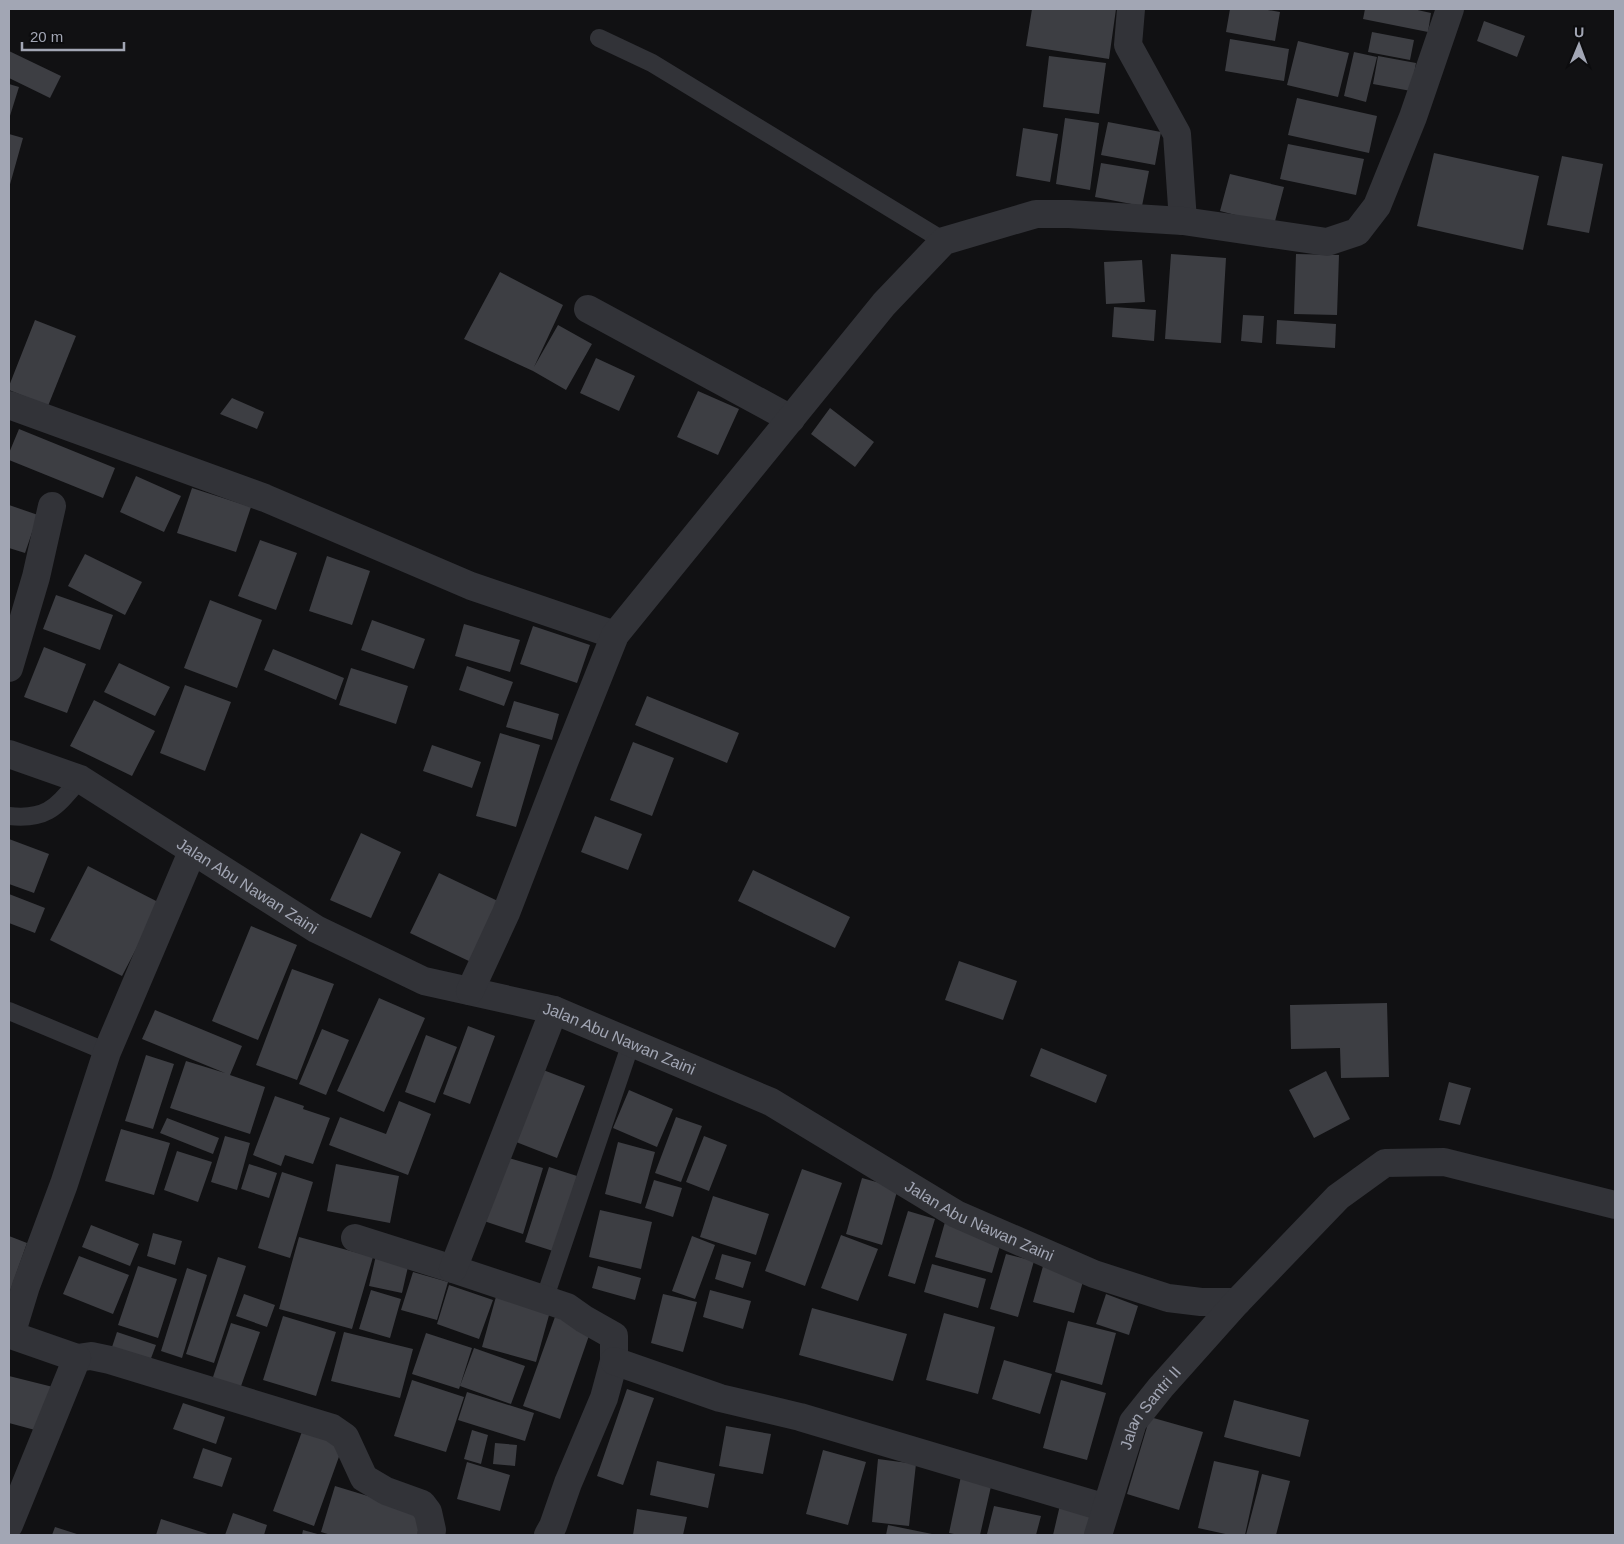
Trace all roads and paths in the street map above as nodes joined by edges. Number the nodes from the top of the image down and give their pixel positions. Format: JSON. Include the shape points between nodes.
{"nodes":[{"id":1,"x":1131,"y":9,"type":"edge"},
{"id":2,"x":1450,"y":9,"type":"edge"},
{"id":3,"x":599,"y":38,"type":"dead end"},
{"id":4,"x":1183,"y":221,"type":"junction"},
{"id":5,"x":944,"y":241,"type":"junction"},
{"id":6,"x":588,"y":309,"type":"dead end"},
{"id":7,"x":9,"y":405,"type":"edge"},
{"id":8,"x":791,"y":419,"type":"junction"},
{"id":9,"x":52,"y":506,"type":"dead end"},
{"id":10,"x":615,"y":636,"type":"junction"},
{"id":11,"x":9,"y":668,"type":"edge"},
{"id":12,"x":9,"y":754,"type":"edge"},
{"id":13,"x":80,"y":779,"type":"junction"},
{"id":14,"x":9,"y":816,"type":"edge"},
{"id":15,"x":192,"y":852,"type":"junction"},
{"id":16,"x":470,"y":991,"type":"junction"},
{"id":17,"x":554,"y":1010,"type":"junction"},
{"id":18,"x":9,"y":1011,"type":"edge"},
{"id":19,"x":631,"y":1043,"type":"junction"},
{"id":20,"x":107,"y":1052,"type":"junction"},
{"id":21,"x":1615,"y":1205,"type":"edge"},
{"id":22,"x":355,"y":1238,"type":"dead end"},
{"id":23,"x":453,"y":1269,"type":"junction"},
{"id":24,"x":544,"y":1300,"type":"junction"},
{"id":25,"x":1237,"y":1302,"type":"junction"},
{"id":26,"x":10,"y":1335,"type":"edge"},
{"id":27,"x":77,"y":1358,"type":"junction"},
{"id":28,"x":614,"y":1361,"type":"junction"},
{"id":29,"x":1106,"y":1508,"type":"junction"},
{"id":30,"x":9,"y":1525,"type":"edge"},
{"id":31,"x":431,"y":1535,"type":"edge"},
{"id":32,"x":548,"y":1535,"type":"edge"},
{"id":33,"x":1098,"y":1535,"type":"edge"}],
"edges":[{"from":1,"to":4,"type":"street","via":[[1128,45],[1177,134]]},
{"from":2,"to":4,"type":"street","via":[[1413,118],[1377,206],[1357,232],[1327,242]]},
{"from":3,"to":5,"type":"lane","via":[[652,63]]},
{"from":4,"to":5,"type":"street","via":[[1036,214]]},
{"from":5,"to":8,"type":"street","via":[[884,304]]},
{"from":6,"to":8,"type":"street"},
{"from":7,"to":10,"type":"street","via":[[265,498],[471,586]]},
{"from":8,"to":10,"type":"street"},
{"from":9,"to":11,"type":"street","via":[[36,577]]},
{"from":10,"to":16,"type":"street","via":[[506,912]]},
{"from":12,"to":13,"type":"street","name":"Jalan Abu Nawan Zaini"},
{"from":13,"to":14,"type":"lane","via":[[59,804],[47,812],[35,816]]},
{"from":13,"to":15,"type":"street","name":"Jalan Abu Nawan Zaini"},
{"from":15,"to":16,"type":"street","name":"Jalan Abu Nawan Zaini","via":[[316,929],[424,981]]},
{"from":15,"to":20,"type":"street"},
{"from":16,"to":17,"type":"street","name":"Jalan Abu Nawan Zaini"},
{"from":17,"to":19,"type":"street","name":"Jalan Abu Nawan Zaini"},
{"from":17,"to":23,"type":"street"},
{"from":18,"to":20,"type":"lane"},
{"from":19,"to":24,"type":"lane"},
{"from":19,"to":25,"type":"street","name":"Jalan Abu Nawan Zaini","via":[[771,1102],[956,1214],[1094,1274],[1168,1298]]},
{"from":20,"to":26,"type":"street"},
{"from":21,"to":25,"type":"street","name":"Jalan Santri II","via":[[1444,1162],[1385,1163],[1338,1197]]},
{"from":22,"to":23,"type":"street"},
{"from":23,"to":24,"type":"street"},
{"from":24,"to":28,"type":"street","via":[[566,1307],[614,1336]]},
{"from":25,"to":29,"type":"street","name":"Jalan Santri II","via":[[1133,1422]]},
{"from":26,"to":27,"type":"street"},
{"from":27,"to":30,"type":"street"},
{"from":27,"to":31,"type":"street","via":[[91,1356],[110,1360],[332,1428],[345,1437],[364,1478],[422,1504],[428,1512]]},
{"from":28,"to":29,"type":"street","via":[[720,1398],[800,1417]]},
{"from":28,"to":32,"type":"street","via":[[604,1398]]},
{"from":29,"to":33,"type":"street","name":"Jalan Santri II"}]}
